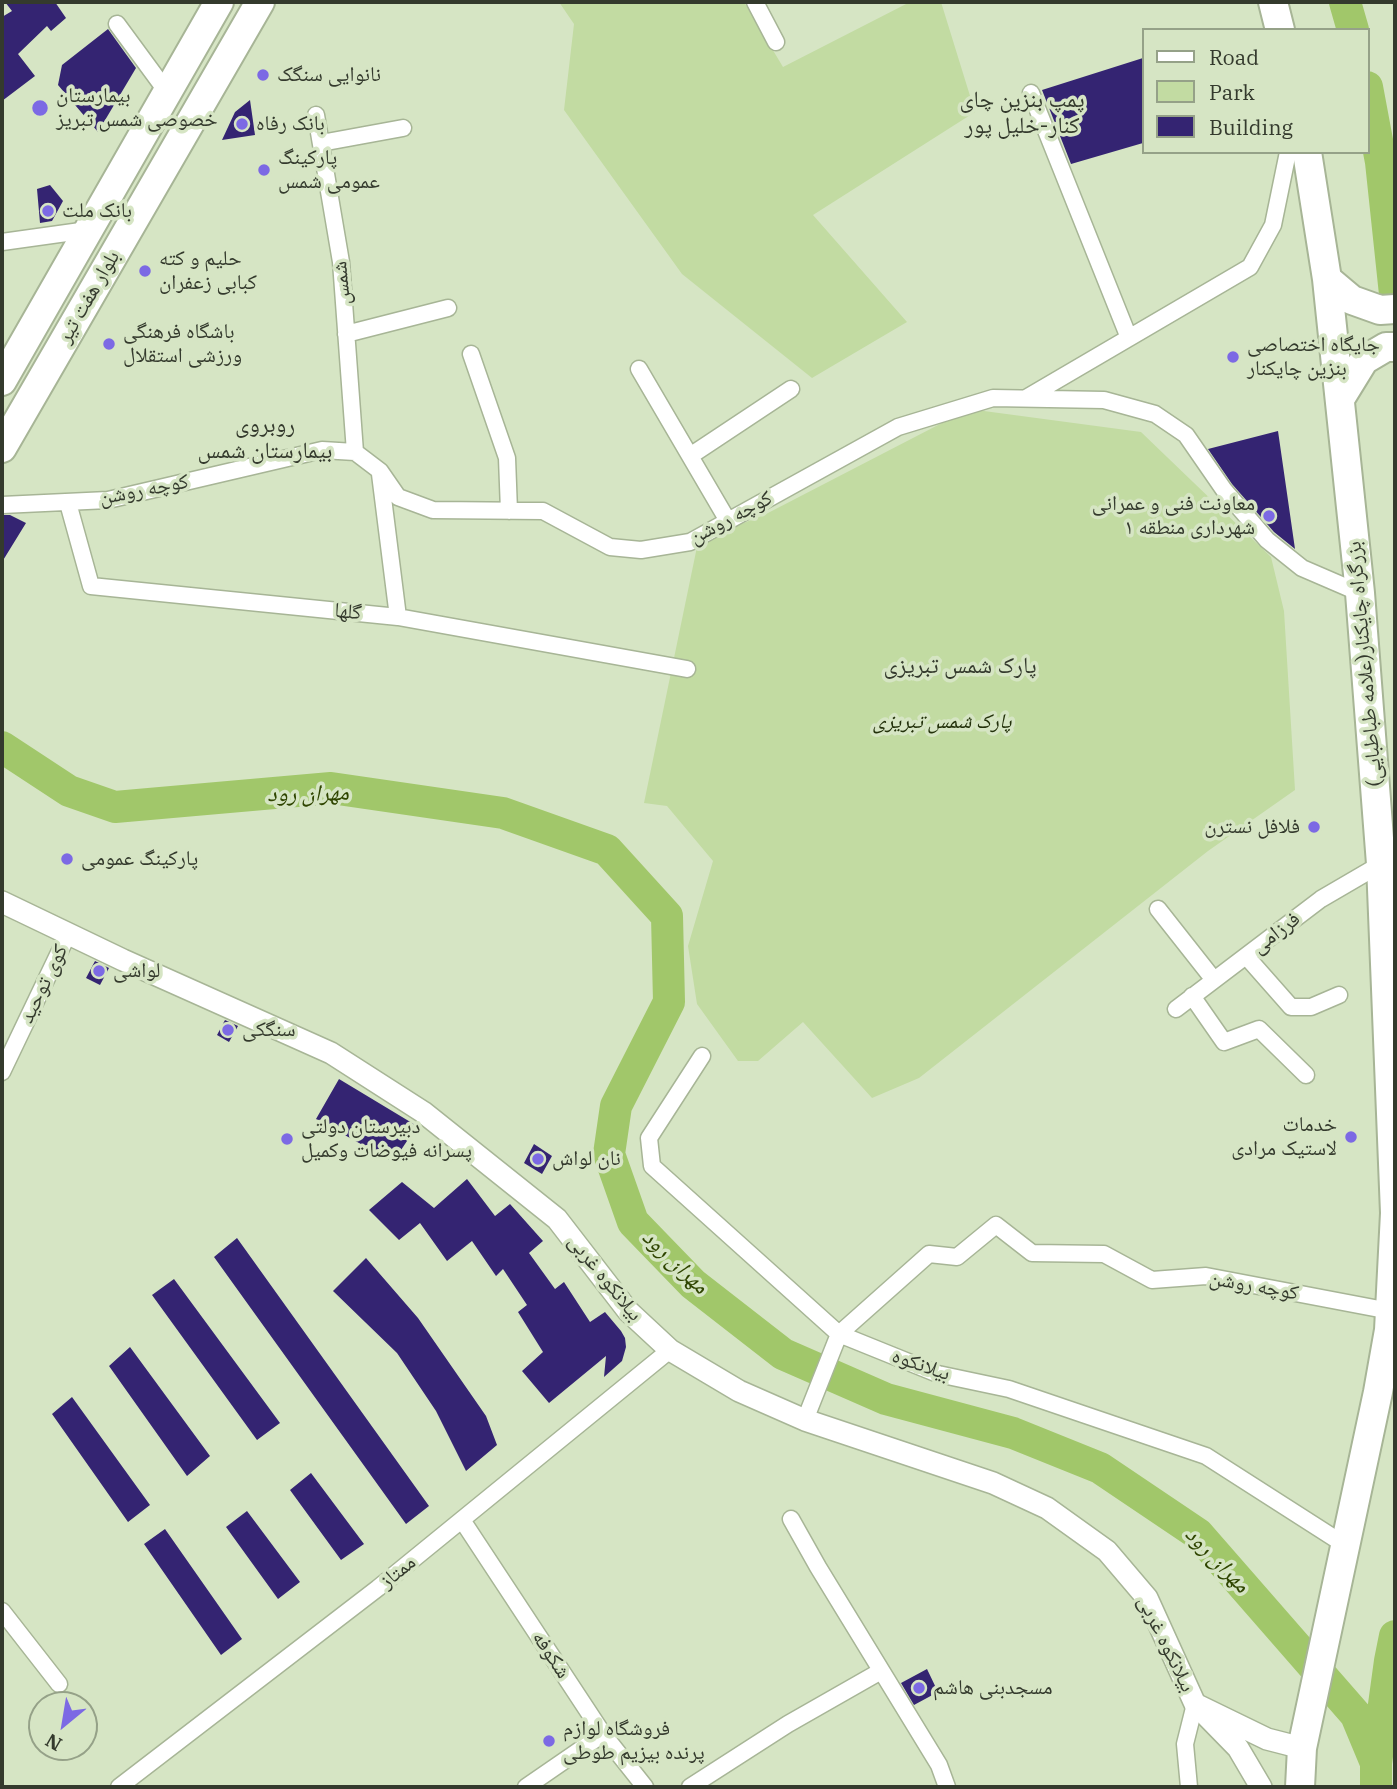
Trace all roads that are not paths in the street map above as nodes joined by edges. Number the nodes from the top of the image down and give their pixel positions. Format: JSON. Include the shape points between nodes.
{"nodes":[{"id":1,"x":219,"y":2,"type":"edge"},
{"id":2,"x":260,"y":2,"type":"edge"},
{"id":3,"x":755,"y":2,"type":"edge"},
{"id":4,"x":1273,"y":2,"type":"edge"},
{"id":5,"x":117,"y":24,"type":"dead end"},
{"id":6,"x":1280,"y":28,"type":"edge"},
{"id":7,"x":776,"y":43,"type":"dead end"},
{"id":8,"x":167,"y":92,"type":"junction"},
{"id":9,"x":1031,"y":93,"type":"dead end"},
{"id":10,"x":316,"y":115,"type":"dead end"},
{"id":11,"x":402,"y":128,"type":"dead end"},
{"id":12,"x":321,"y":143,"type":"junction"},
{"id":13,"x":1288,"y":154,"type":"edge"},
{"id":14,"x":1307,"y":154,"type":"edge"},
{"id":15,"x":88,"y":230,"type":"junction"},
{"id":16,"x":2,"y":242,"type":"edge"},
{"id":17,"x":1327,"y":279,"type":"junction"},
{"id":18,"x":448,"y":308,"type":"dead end"},
{"id":19,"x":1395,"y":309,"type":"edge"},
{"id":20,"x":346,"y":334,"type":"junction"},
{"id":21,"x":1129,"y":338,"type":"junction"},
{"id":22,"x":1395,"y":347,"type":"edge"},
{"id":23,"x":471,"y":354,"type":"dead end"},
{"id":24,"x":639,"y":369,"type":"dead end"},
{"id":25,"x":2,"y":381,"type":"edge"},
{"id":26,"x":792,"y":389,"type":"dead end"},
{"id":27,"x":1026,"y":398,"type":"junction"},
{"id":28,"x":1340,"y":399,"type":"junction"},
{"id":29,"x":2,"y":447,"type":"edge"},
{"id":30,"x":355,"y":452,"type":"junction"},
{"id":31,"x":690,"y":456,"type":"junction"},
{"id":32,"x":380,"y":471,"type":"junction"},
{"id":33,"x":68,"y":503,"type":"junction"},
{"id":34,"x":2,"y":505,"type":"edge"},
{"id":35,"x":509,"y":510,"type":"junction"},
{"id":36,"x":728,"y":521,"type":"junction"},
{"id":37,"x":1360,"y":593,"type":"junction"},
{"id":38,"x":398,"y":617,"type":"junction"},
{"id":39,"x":687,"y":669,"type":"dead end"},
{"id":40,"x":1381,"y":864,"type":"junction"},
{"id":41,"x":2,"y":902,"type":"edge"},
{"id":42,"x":1158,"y":909,"type":"dead end"},
{"id":43,"x":68,"y":934,"type":"junction"},
{"id":44,"x":1246,"y":956,"type":"junction"},
{"id":45,"x":1214,"y":980,"type":"junction"},
{"id":46,"x":1339,"y":995,"type":"dead end"},
{"id":47,"x":1192,"y":996,"type":"junction"},
{"id":48,"x":1175,"y":1009,"type":"dead end"},
{"id":49,"x":702,"y":1056,"type":"dead end"},
{"id":50,"x":2,"y":1072,"type":"edge"},
{"id":51,"x":1306,"y":1075,"type":"dead end"},
{"id":52,"x":1390,"y":1311,"type":"junction"},
{"id":53,"x":839,"y":1334,"type":"junction"},
{"id":54,"x":670,"y":1350,"type":"junction"},
{"id":55,"x":804,"y":1420,"type":"junction"},
{"id":56,"x":791,"y":1518,"type":"dead end"},
{"id":57,"x":462,"y":1520,"type":"junction"},
{"id":58,"x":1345,"y":1545,"type":"junction"},
{"id":59,"x":2,"y":1611,"type":"edge"},
{"id":60,"x":881,"y":1671,"type":"junction"},
{"id":61,"x":59,"y":1684,"type":"dead end"},
{"id":62,"x":1195,"y":1704,"type":"junction"},
{"id":63,"x":603,"y":1734,"type":"junction"},
{"id":64,"x":1302,"y":1748,"type":"junction"},
{"id":65,"x":120,"y":1787,"type":"edge"},
{"id":66,"x":526,"y":1787,"type":"edge"},
{"id":67,"x":645,"y":1787,"type":"edge"},
{"id":68,"x":690,"y":1787,"type":"edge"},
{"id":69,"x":947,"y":1787,"type":"edge"},
{"id":70,"x":1189,"y":1787,"type":"edge"},
{"id":71,"x":1261,"y":1787,"type":"edge"},
{"id":72,"x":1300,"y":1787,"type":"edge"}],
"edges":[{"from":1,"to":8,"type":"highway","name":"بلوار هفت تیر"},
{"from":2,"to":29,"type":"highway","name":"بلوار هفت تیر"},
{"from":3,"to":7,"type":"street"},
{"from":4,"to":6,"type":"highway"},
{"from":5,"to":8,"type":"street"},
{"from":8,"to":15,"type":"highway","name":"بلوار هفت تیر"},
{"from":9,"to":21,"type":"street"},
{"from":10,"to":12,"type":"street","name":"شمس"},
{"from":11,"to":12,"type":"street"},
{"from":12,"to":20,"type":"street","name":"شمس","via":[[341,262]]},
{"from":13,"to":21,"type":"street","via":[[1273,225],[1250,268]]},
{"from":14,"to":17,"type":"highway","name":"بزرگراه چایکنار(علامه طباطبایی)"},
{"from":15,"to":16,"type":"street"},
{"from":15,"to":25,"type":"highway","name":"بلوار هفت تیر"},
{"from":17,"to":19,"type":"highway","via":[[1352,300],[1381,310]]},
{"from":17,"to":28,"type":"highway","name":"بزرگراه چایکنار(علامه طباطبایی)"},
{"from":18,"to":20,"type":"street"},
{"from":20,"to":30,"type":"street","name":"شمس"},
{"from":21,"to":27,"type":"street"},
{"from":22,"to":28,"type":"highway","via":[[1385,347],[1364,360]]},
{"from":23,"to":35,"type":"street","via":[[508,458]]},
{"from":24,"to":31,"type":"street"},
{"from":26,"to":31,"type":"street"},
{"from":27,"to":36,"type":"street","name":"کوچه روشن","via":[[993,398],[898,427]]},
{"from":27,"to":37,"type":"street","name":"کوچه روشن","via":[[1104,400],[1155,414],[1186,435],[1224,490],[1267,540],[1302,568]]},
{"from":28,"to":37,"type":"highway","name":"بزرگراه چایکنار(علامه طباطبایی)"},
{"from":30,"to":32,"type":"street","name":"کوچه روشن"},
{"from":30,"to":33,"type":"street","name":"کوچه روشن","via":[[322,450],[108,500]]},
{"from":31,"to":36,"type":"street"},
{"from":32,"to":35,"type":"street","name":"کوچه روشن","via":[[398,497],[433,510]]},
{"from":32,"to":38,"type":"street"},
{"from":33,"to":34,"type":"street","name":"کوچه روشن"},
{"from":33,"to":38,"type":"street","name":"گلها","via":[[91,586]]},
{"from":35,"to":36,"type":"street","name":"کوچه روشن","via":[[543,511],[610,547],[641,550],[690,542]]},
{"from":37,"to":40,"type":"highway","name":"بزرگراه چایکنار(علامه طباطبایی)"},
{"from":38,"to":39,"type":"street","name":"گلها"},
{"from":40,"to":44,"type":"street","name":"فرزامی","via":[[1321,899]]},
{"from":40,"to":52,"type":"highway","name":"بزرگراه چایکنار(علامه طباطبایی)","via":[[1395,1213]]},
{"from":41,"to":43,"type":"street","name":"بیلانکوه غربی"},
{"from":42,"to":45,"type":"street"},
{"from":43,"to":50,"type":"street","name":"کوی توحید"},
{"from":43,"to":54,"type":"street","name":"بیلانکوه غربی","via":[[331,1053],[423,1112],[557,1219],[628,1311]]},
{"from":44,"to":45,"type":"street","name":"فرزامی"},
{"from":44,"to":46,"type":"street","via":[[1291,1007],[1311,1007]]},
{"from":45,"to":47,"type":"street","name":"فرزامی"},
{"from":47,"to":48,"type":"street","name":"فرزامی"},
{"from":47,"to":51,"type":"street","via":[[1224,1042],[1259,1029]]},
{"from":49,"to":53,"type":"street","name":"بیلانکوه","via":[[649,1138],[652,1166]]},
{"from":52,"to":53,"type":"street","name":"کوچه روشن","via":[[1206,1276],[1152,1280],[1104,1254],[1032,1253],[996,1225],[957,1257],[929,1254]]},
{"from":52,"to":58,"type":"highway","name":"بزرگراه چایکنار(علامه طباطبایی)","via":[[1378,1392]]},
{"from":53,"to":55,"type":"street"},
{"from":53,"to":58,"type":"street","name":"بیلانکوه","via":[[939,1374],[1009,1389],[1206,1456]]},
{"from":54,"to":55,"type":"street","name":"بیلانکوه غربی","via":[[739,1391]]},
{"from":54,"to":57,"type":"street","name":"ممتاز"},
{"from":55,"to":62,"type":"street","name":"بیلانکوه غربی","via":[[993,1483],[1047,1508],[1107,1551],[1147,1598]]},
{"from":56,"to":60,"type":"street"},
{"from":57,"to":63,"type":"street","name":"شکوفه"},
{"from":57,"to":65,"type":"street","name":"ممتاز"},
{"from":58,"to":64,"type":"highway","name":"بزرگراه چایکنار(علامه طباطبایی)"},
{"from":59,"to":61,"type":"street"},
{"from":60,"to":68,"type":"street"},
{"from":60,"to":69,"type":"street","via":[[939,1765]]},
{"from":62,"to":64,"type":"street","via":[[1268,1739]]},
{"from":62,"to":70,"type":"street","name":"بیلانکوه غربی","via":[[1185,1744]]},
{"from":62,"to":71,"type":"street","via":[[1238,1748]]},
{"from":63,"to":66,"type":"street"},
{"from":63,"to":67,"type":"street","name":"شکوفه"},
{"from":64,"to":72,"type":"highway","name":"بزرگراه چایکنار(علامه طباطبایی)"}]}
